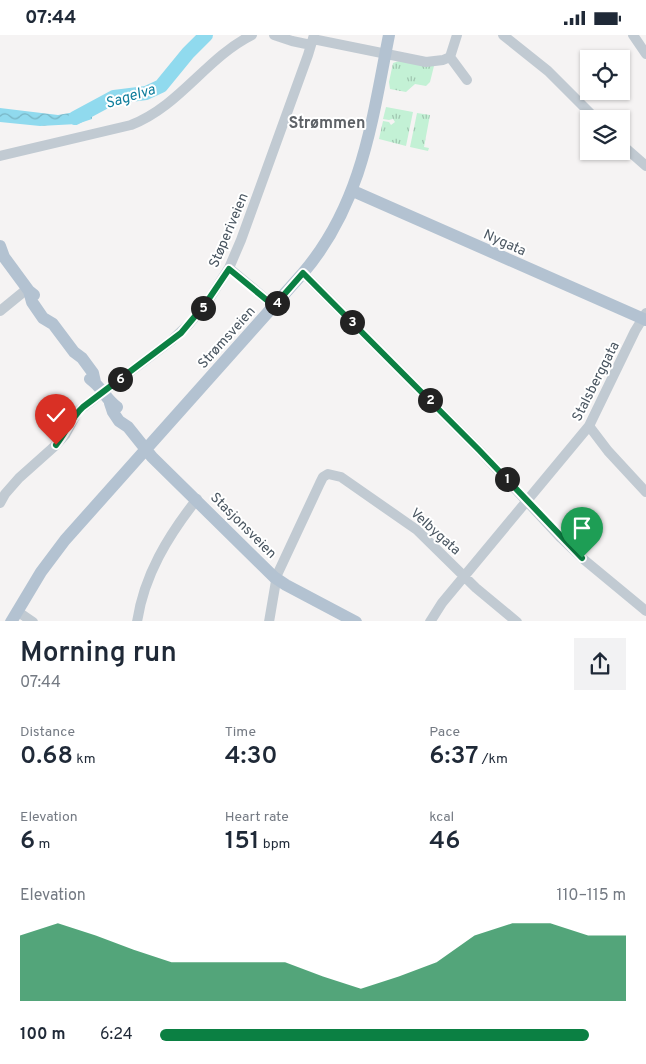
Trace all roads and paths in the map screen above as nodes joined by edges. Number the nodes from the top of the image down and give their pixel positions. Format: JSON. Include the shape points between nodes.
{"nodes":[{"id":1,"x":252,"y":35,"type":"edge"},
{"id":2,"x":274,"y":35,"type":"edge"},
{"id":3,"x":389,"y":35,"type":"edge"},
{"id":4,"x":457,"y":35,"type":"edge"},
{"id":5,"x":503,"y":35,"type":"edge"},
{"id":6,"x":633,"y":35,"type":"edge"},
{"id":7,"x":311,"y":38,"type":"edge"},
{"id":8,"x":385,"y":54,"type":"junction"},
{"id":9,"x":646,"y":54,"type":"edge"},
{"id":10,"x":450,"y":57,"type":"junction"},
{"id":11,"x":467,"y":80,"type":"dead end"},
{"id":12,"x":587,"y":110,"type":"edge"},
{"id":13,"x":630,"y":152,"type":"edge"},
{"id":14,"x":0,"y":156,"type":"edge"},
{"id":15,"x":646,"y":166,"type":"edge"},
{"id":16,"x":353,"y":191,"type":"junction"},
{"id":17,"x":1,"y":252,"type":"edge"},
{"id":18,"x":229,"y":269,"type":"junction"},
{"id":19,"x":303,"y":273,"type":"junction"},
{"id":20,"x":28,"y":290,"type":"junction"},
{"id":21,"x":274,"y":306,"type":"junction"},
{"id":22,"x":0,"y":311,"type":"edge"},
{"id":23,"x":645,"y":317,"type":"edge"},
{"id":24,"x":103,"y":393,"type":"junction"},
{"id":25,"x":589,"y":426,"type":"junction"},
{"id":26,"x":145,"y":449,"type":"junction"},
{"id":27,"x":646,"y":492,"type":"edge"},
{"id":28,"x":196,"y":499,"type":"junction"},
{"id":29,"x":527,"y":500,"type":"junction"},
{"id":30,"x":0,"y":503,"type":"edge"},
{"id":31,"x":465,"y":576,"type":"junction"},
{"id":32,"x":276,"y":579,"type":"junction"},
{"id":33,"x":646,"y":611,"type":"edge"},
{"id":34,"x":14,"y":616,"type":"edge"},
{"id":35,"x":33,"y":621,"type":"edge"},
{"id":36,"x":137,"y":621,"type":"edge"},
{"id":37,"x":269,"y":621,"type":"edge"},
{"id":38,"x":356,"y":621,"type":"edge"},
{"id":39,"x":430,"y":621,"type":"edge"},
{"id":40,"x":517,"y":621,"type":"edge"}],
"edges":[{"from":1,"to":14,"type":"street","via":[[224,53],[176,98],[143,121]]},
{"from":2,"to":7,"type":"street","via":[[292,41]]},
{"from":3,"to":8,"type":"main road","name":"Strømsveien"},
{"from":4,"to":10,"type":"street"},
{"from":5,"to":12,"type":"street","via":[[548,71]]},
{"from":6,"to":9,"type":"street"},
{"from":7,"to":8,"type":"street"},
{"from":7,"to":18,"type":"street","name":"Støperiveien"},
{"from":8,"to":10,"type":"street","via":[[426,62]]},
{"from":8,"to":16,"type":"main road","name":"Strømsveien","via":[[368,139]]},
{"from":10,"to":11,"type":"street"},
{"from":13,"to":15,"type":"street"},
{"from":16,"to":19,"type":"main road","name":"Strømsveien","via":[[331,237]]},
{"from":16,"to":23,"type":"main road","name":"Nygata"},
{"from":17,"to":20,"type":"main road","name":"Stasjonsveien"},
{"from":18,"to":21,"type":"street"},
{"from":18,"to":24,"type":"street","name":"Støperiveien","via":[[181,333]]},
{"from":19,"to":21,"type":"main road","name":"Strømsveien"},
{"from":19,"to":29,"type":"street"},
{"from":20,"to":22,"type":"street"},
{"from":20,"to":24,"type":"main road","name":"Stasjonsveien","via":[[43,318],[82,358]]},
{"from":21,"to":26,"type":"main road","name":"Strømsveien"},
{"from":23,"to":25,"type":"street","name":"Stalsberggata","via":[[634,331]]},
{"from":24,"to":26,"type":"main road","name":"Stasjonsveien","via":[[119,408],[128,427]]},
{"from":24,"to":30,"type":"street","name":"Støperiveien","via":[[78,411],[65,435],[19,478]]},
{"from":25,"to":27,"type":"street"},
{"from":25,"to":29,"type":"street","name":"Stalsberggata"},
{"from":26,"to":28,"type":"main road","name":"Stasjonsveien"},
{"from":26,"to":34,"type":"main road","name":"Strømsveien","via":[[40,572]]},
{"from":28,"to":32,"type":"main road","name":"Stasjonsveien"},
{"from":28,"to":36,"type":"street","via":[[158,555]]},
{"from":29,"to":31,"type":"street","name":"Stalsberggata"},
{"from":29,"to":33,"type":"street","via":[[582,558]]},
{"from":31,"to":32,"type":"street","name":"Velbygata","via":[[417,530],[341,477],[328,474],[320,483]]},
{"from":31,"to":39,"type":"street","name":"Stalsberggata"},
{"from":31,"to":40,"type":"street","name":"Velbygata"},
{"from":32,"to":37,"type":"street"},
{"from":32,"to":38,"type":"main road","name":"Stasjonsveien"},
{"from":34,"to":35,"type":"street"}]}
